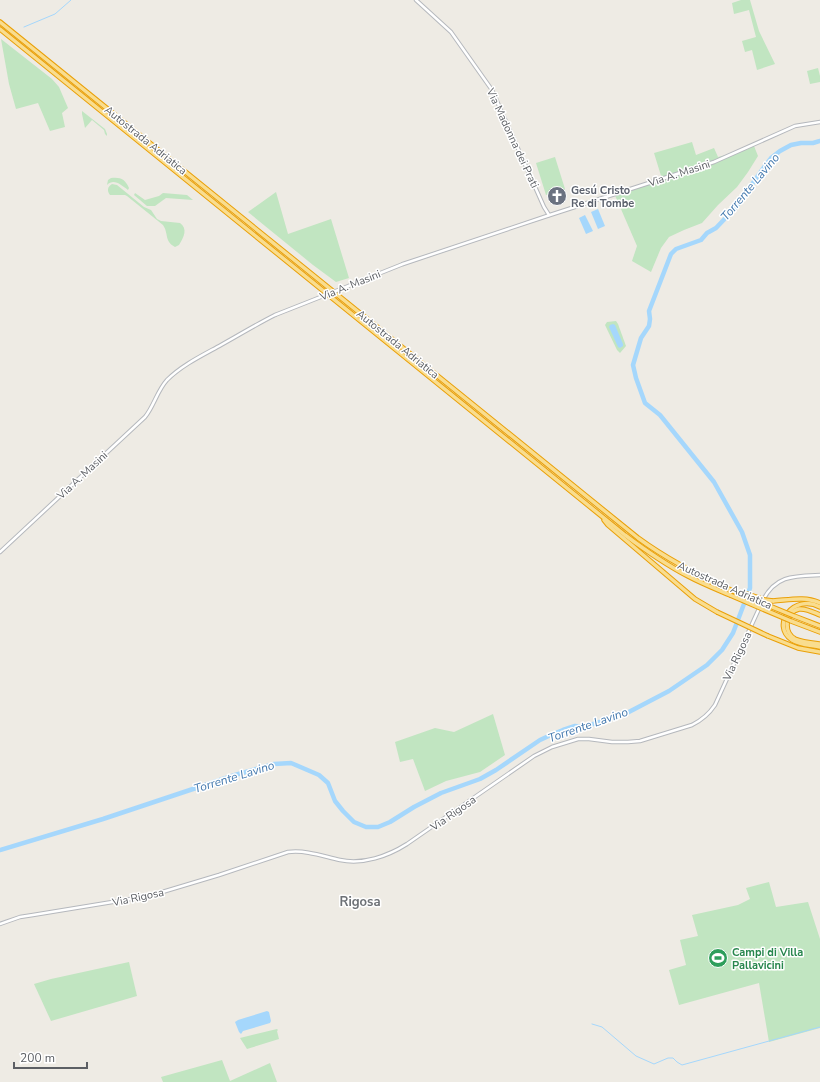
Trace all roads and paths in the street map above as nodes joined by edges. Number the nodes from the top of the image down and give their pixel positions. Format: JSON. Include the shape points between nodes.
{"nodes":[{"id":1,"x":416,"y":0,"type":"edge"},
{"id":2,"x":0,"y":22,"type":"edge"},
{"id":3,"x":0,"y":29,"type":"edge"},
{"id":4,"x":820,"y":122,"type":"edge"},
{"id":5,"x":544,"y":207,"type":"junction"},
{"id":6,"x":550,"y":215,"type":"junction"},
{"id":7,"x":543,"y":218,"type":"junction"},
{"id":8,"x":601,"y":516,"type":"junction"},
{"id":9,"x":0,"y":552,"type":"edge"},
{"id":10,"x":820,"y":575,"type":"edge"},
{"id":11,"x":733,"y":591,"type":"junction"},
{"id":12,"x":820,"y":603,"type":"edge"},
{"id":13,"x":820,"y":607,"type":"edge"},
{"id":14,"x":820,"y":615,"type":"edge"},
{"id":15,"x":820,"y":626,"type":"edge"},
{"id":16,"x":820,"y":632,"type":"edge"},
{"id":17,"x":820,"y":646,"type":"edge"},
{"id":18,"x":820,"y":652,"type":"edge"},
{"id":19,"x":0,"y":924,"type":"edge"}],
"edges":[{"from":1,"to":5,"type":"street","name":"Via Madonna dei Prati","via":[[452,32],[492,90]]},
{"from":2,"to":11,"type":"highway","name":"Autostrada Adriatica","via":[[634,535],[684,568]]},
{"from":3,"to":8,"type":"highway","name":"Autostrada Adriatica"},
{"from":4,"to":6,"type":"street","name":"Via A. Masini","via":[[795,126],[714,162]]},
{"from":5,"to":6,"type":"street","name":"Via Madonna dei Prati"},
{"from":5,"to":7,"type":"street","name":"Via Madonna dei Prati"},
{"from":6,"to":7,"type":"street","name":"Via A. Masini"},
{"from":7,"to":9,"type":"street","name":"Via A. Masini","bridge":true,"via":[[403,264],[296,307],[181,368],[162,386],[149,411]]},
{"from":8,"to":16,"type":"highway","name":"Autostrada Adriatica","bridge":true,"via":[[640,546],[689,577]]},
{"from":8,"to":18,"type":"highway","bridge":true,"via":[[608,526],[702,604],[768,636],[798,648]]},
{"from":10,"to":19,"type":"street","name":"Via Rigosa","via":[[788,577],[769,590],[715,705],[708,714],[692,725],[640,741],[583,739],[552,747],[534,756],[407,844],[382,856],[347,861],[312,852],[288,852],[149,896],[26,916]]},
{"from":11,"to":12,"type":"highway","bridge":true,"via":[[764,600],[803,598]]},
{"from":11,"to":15,"type":"highway","name":"Autostrada Adriatica","bridge":true},
{"from":13,"to":17,"type":"highway","via":[[809,603],[798,605],[789,612],[784,624],[786,633],[796,642]]},
{"from":14,"to":17,"type":"highway","via":[[806,609],[796,610],[789,617],[787,625],[788,631],[795,638]]}]}
